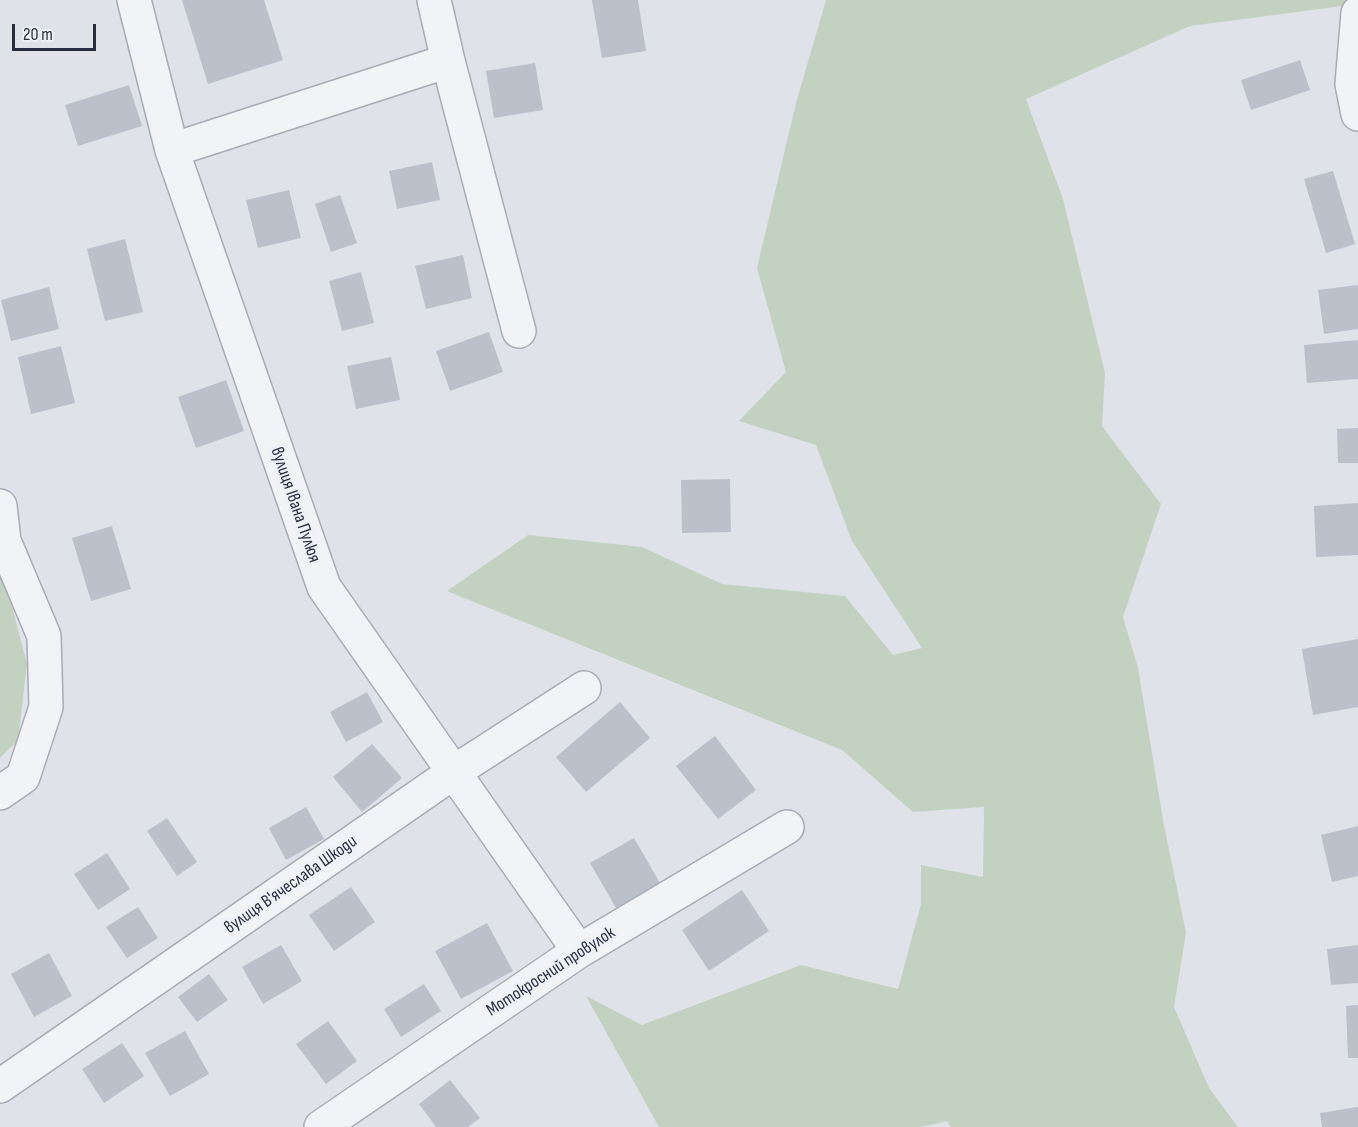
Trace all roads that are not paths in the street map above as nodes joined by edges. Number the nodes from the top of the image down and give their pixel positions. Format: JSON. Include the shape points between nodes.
{"nodes":[{"id":1,"x":134,"y":0,"type":"edge"},
{"id":2,"x":434,"y":0,"type":"edge"},
{"id":3,"x":1358,"y":14,"type":"edge"},
{"id":4,"x":448,"y":61,"type":"junction"},
{"id":5,"x":1358,"y":114,"type":"edge"},
{"id":6,"x":172,"y":150,"type":"junction"},
{"id":7,"x":519,"y":331,"type":"dead end"},
{"id":8,"x":0,"y":506,"type":"edge"},
{"id":9,"x":584,"y":688,"type":"dead end"},
{"id":10,"x":454,"y":772,"type":"junction"},
{"id":11,"x":0,"y":793,"type":"edge"},
{"id":12,"x":787,"y":827,"type":"dead end"},
{"id":13,"x":579,"y":951,"type":"junction"},
{"id":14,"x":0,"y":1086,"type":"edge"},
{"id":15,"x":321,"y":1127,"type":"edge"}],
"edges":[{"from":1,"to":6,"type":"street","name":"вулиця Івана Пулюя"},
{"from":2,"to":4,"type":"street"},
{"from":3,"to":5,"type":"street","via":[[1352,84]]},
{"from":4,"to":6,"type":"street"},
{"from":4,"to":7,"type":"street"},
{"from":6,"to":10,"type":"street","name":"вулиця Івана Пулюя","via":[[324,587]]},
{"from":8,"to":11,"type":"street","via":[[4,541],[44,636],[46,707],[23,777]]},
{"from":9,"to":10,"type":"street","name":"вулиця В'ячеслава Шкоди"},
{"from":10,"to":13,"type":"street","name":"вулиця Івана Пулюя"},
{"from":10,"to":14,"type":"street","name":"вулиця В'ячеслава Шкоди"},
{"from":12,"to":13,"type":"street","name":"Мотокросний провулок"},
{"from":13,"to":15,"type":"street","name":"Мотокросний провулок"}]}
